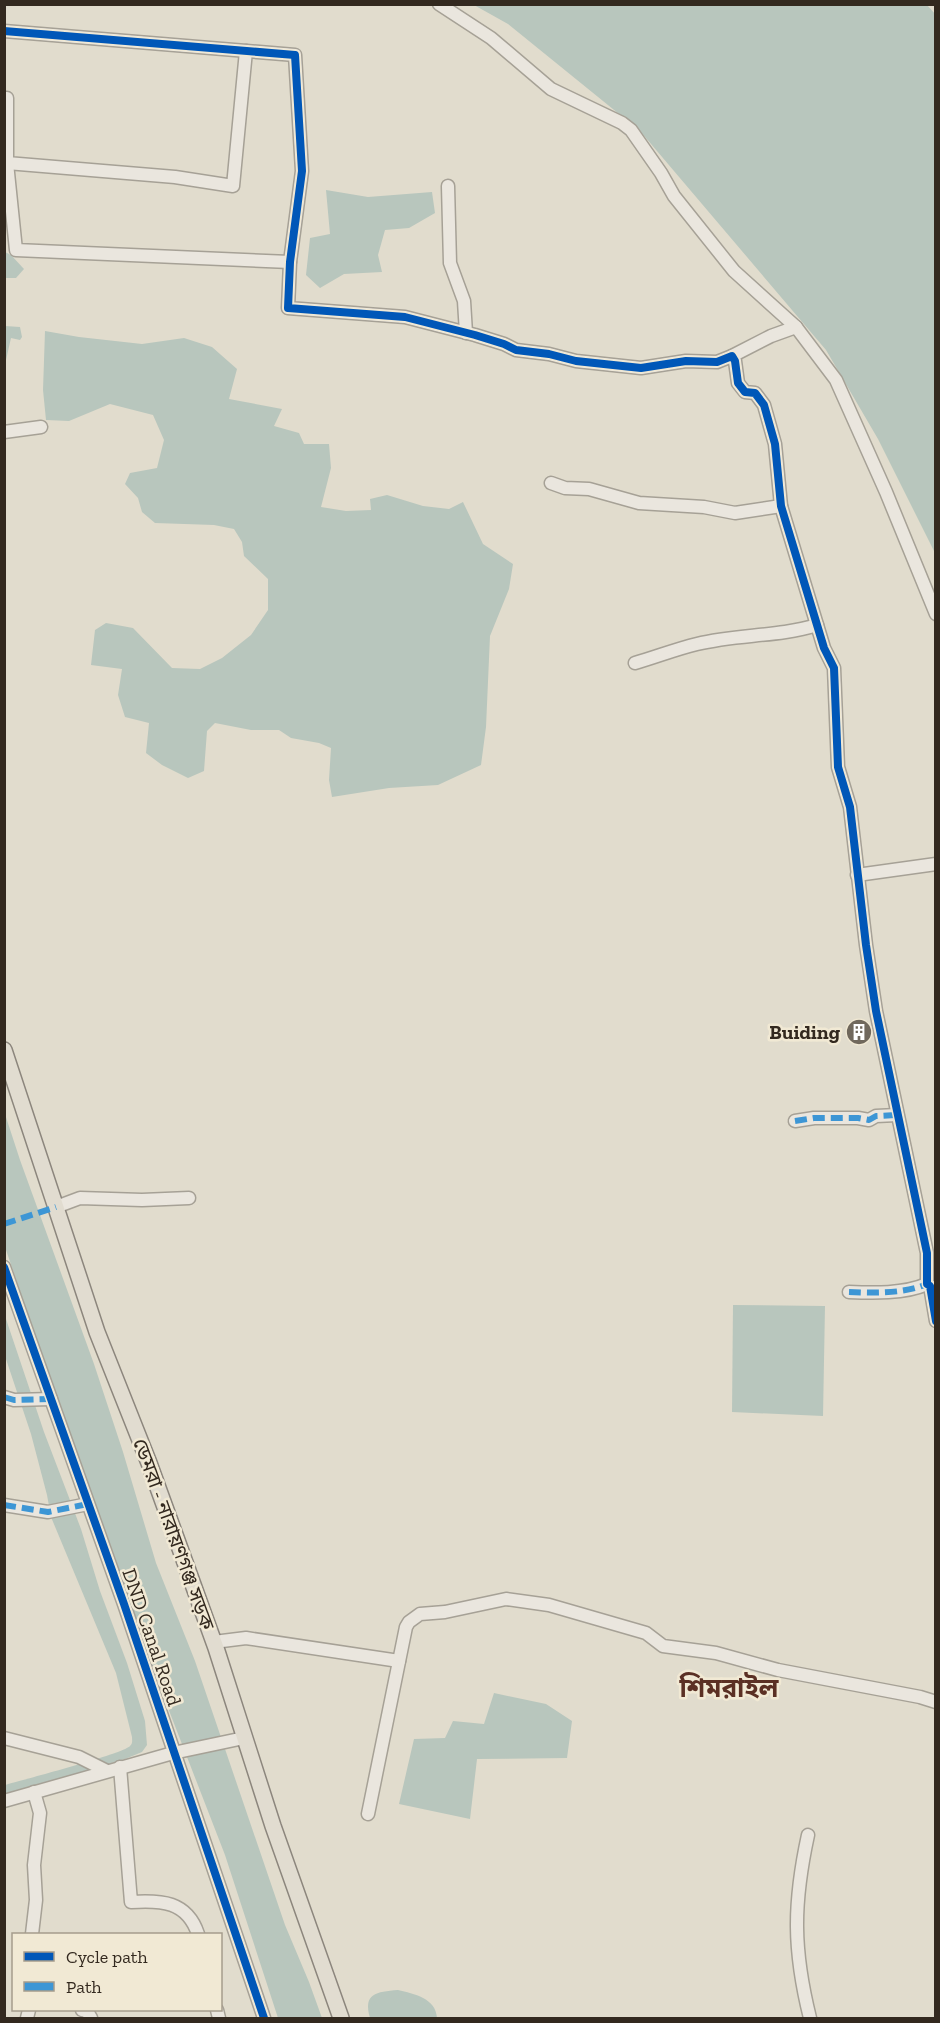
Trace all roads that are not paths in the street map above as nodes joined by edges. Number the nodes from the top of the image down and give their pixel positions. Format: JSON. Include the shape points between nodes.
{"nodes":[{"id":1,"x":439,"y":4,"type":"edge"},
{"id":2,"x":4,"y":31,"type":"edge"},
{"id":3,"x":246,"y":51,"type":"junction"},
{"id":4,"x":4,"y":98,"type":"edge"},
{"id":5,"x":7,"y":163,"type":"junction"},
{"id":6,"x":448,"y":186,"type":"dead end"},
{"id":7,"x":290,"y":262,"type":"junction"},
{"id":8,"x":796,"y":327,"type":"junction"},
{"id":9,"x":466,"y":333,"type":"junction"},
{"id":10,"x":732,"y":356,"type":"junction"},
{"id":11,"x":41,"y":427,"type":"dead end"},
{"id":12,"x":4,"y":432,"type":"edge"},
{"id":13,"x":551,"y":483,"type":"dead end"},
{"id":14,"x":781,"y":506,"type":"junction"},
{"id":15,"x":936,"y":614,"type":"edge"},
{"id":16,"x":817,"y":625,"type":"junction"},
{"id":17,"x":635,"y":663,"type":"dead end"},
{"id":18,"x":936,"y":864,"type":"edge"},
{"id":19,"x":857,"y":875,"type":"junction"},
{"id":20,"x":4,"y":1050,"type":"edge"},
{"id":21,"x":897,"y":1114,"type":"junction"},
{"id":22,"x":795,"y":1121,"type":"dead end"},
{"id":23,"x":189,"y":1198,"type":"dead end"},
{"id":24,"x":56,"y":1207,"type":"junction"},
{"id":25,"x":4,"y":1267,"type":"edge"},
{"id":26,"x":927,"y":1284,"type":"junction"},
{"id":27,"x":849,"y":1292,"type":"dead end"},
{"id":28,"x":936,"y":1321,"type":"edge"},
{"id":29,"x":4,"y":1397,"type":"edge"},
{"id":30,"x":51,"y":1399,"type":"junction"},
{"id":31,"x":88,"y":1504,"type":"junction"},
{"id":32,"x":4,"y":1505,"type":"edge"},
{"id":33,"x":214,"y":1642,"type":"junction"},
{"id":34,"x":399,"y":1661,"type":"junction"},
{"id":35,"x":936,"y":1702,"type":"edge"},
{"id":36,"x":4,"y":1738,"type":"edge"},
{"id":37,"x":244,"y":1738,"type":"junction"},
{"id":38,"x":173,"y":1752,"type":"junction"},
{"id":39,"x":120,"y":1767,"type":"junction"},
{"id":40,"x":107,"y":1771,"type":"junction"},
{"id":41,"x":34,"y":1792,"type":"junction"},
{"id":42,"x":4,"y":1801,"type":"edge"},
{"id":43,"x":368,"y":1814,"type":"dead end"},
{"id":44,"x":808,"y":1835,"type":"dead end"},
{"id":45,"x":32,"y":1933,"type":"edge"},
{"id":46,"x":197,"y":1933,"type":"edge"},
{"id":47,"x":264,"y":2019,"type":"edge"},
{"id":48,"x":341,"y":2019,"type":"edge"},
{"id":49,"x":810,"y":2019,"type":"edge"}],
"edges":[{"from":1,"to":8,"type":"street","via":[[491,38],[550,89],[631,130],[674,196],[734,271]]},
{"from":2,"to":3,"type":"street"},
{"from":3,"to":5,"type":"street","via":[[233,186],[175,177]]},
{"from":3,"to":7,"type":"street","via":[[295,55],[302,171]]},
{"from":4,"to":5,"type":"street"},
{"from":5,"to":7,"type":"street","via":[[16,250]]},
{"from":6,"to":9,"type":"street","via":[[450,263],[464,301]]},
{"from":7,"to":9,"type":"street","via":[[288,308],[405,317]]},
{"from":8,"to":10,"type":"street"},
{"from":8,"to":15,"type":"street","via":[[836,380]]},
{"from":9,"to":10,"type":"street","via":[[516,350],[641,368],[686,361],[717,362]]},
{"from":10,"to":14,"type":"street","via":[[738,382],[745,392],[755,393],[764,405],[775,444]]},
{"from":11,"to":12,"type":"street"},
{"from":13,"to":14,"type":"street","via":[[639,503],[735,513]]},
{"from":14,"to":16,"type":"street"},
{"from":16,"to":17,"type":"street","via":[[793,633],[697,644]]},
{"from":16,"to":19,"type":"street","via":[[834,668],[837,757],[850,807]]},
{"from":18,"to":19,"type":"street"},
{"from":19,"to":21,"type":"street","via":[[876,1011]]},
{"from":20,"to":24,"type":"main road","name":"ডেমরা - নারায়ণগঞ্জ সড়ক"},
{"from":21,"to":22,"type":"street","via":[[869,1120]]},
{"from":21,"to":26,"type":"street","via":[[927,1253]]},
{"from":23,"to":24,"type":"street","via":[[80,1198]]},
{"from":24,"to":33,"type":"main road","name":"ডেমরা - নারায়ণগঞ্জ সড়ক","via":[[97,1332]]},
{"from":25,"to":30,"type":"street","name":"DND Canal Road"},
{"from":26,"to":27,"type":"street","via":[[892,1291]]},
{"from":26,"to":28,"type":"street"},
{"from":29,"to":30,"type":"street"},
{"from":30,"to":31,"type":"street","name":"DND Canal Road"},
{"from":31,"to":32,"type":"street","via":[[48,1512]]},
{"from":31,"to":38,"type":"street","name":"DND Canal Road"},
{"from":33,"to":34,"type":"street","via":[[246,1638]]},
{"from":33,"to":37,"type":"main road","name":"ডেমরা - নারায়ণগঞ্জ সড়ক"},
{"from":34,"to":35,"type":"street","via":[[406,1628],[414,1617],[506,1599],[549,1605],[646,1633],[663,1646],[716,1653],[778,1670]]},
{"from":34,"to":43,"type":"street"},
{"from":36,"to":40,"type":"street","via":[[79,1757]]},
{"from":37,"to":38,"type":"street"},
{"from":37,"to":48,"type":"main road","name":"ডেমরা - নারায়ণগঞ্জ সড়ক"},
{"from":38,"to":39,"type":"street"},
{"from":38,"to":47,"type":"street","name":"DND Canal Road"},
{"from":39,"to":40,"type":"street"},
{"from":39,"to":46,"type":"street","via":[[131,1902],[158,1900],[182,1910]]},
{"from":40,"to":41,"type":"street"},
{"from":41,"to":42,"type":"street"},
{"from":41,"to":45,"type":"street","via":[[40,1813]]},
{"from":44,"to":49,"type":"street","via":[[799,1879],[796,1929]]}]}
